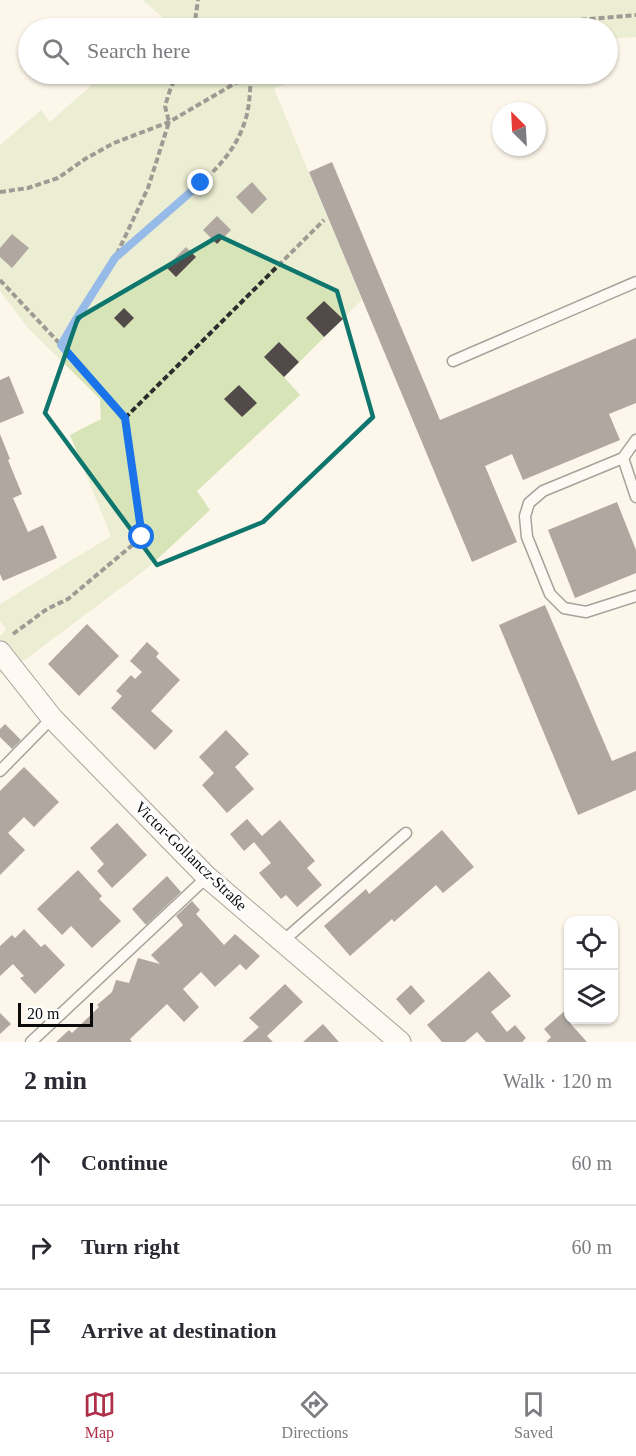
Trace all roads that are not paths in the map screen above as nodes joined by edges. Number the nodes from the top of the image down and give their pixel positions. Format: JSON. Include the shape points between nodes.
{"nodes":[{"id":1,"x":636,"y":282,"type":"edge"},
{"id":2,"x":453,"y":361,"type":"dead end"},
{"id":3,"x":636,"y":440,"type":"edge"},
{"id":4,"x":623,"y":458,"type":"junction"},
{"id":5,"x":636,"y":497,"type":"edge"},
{"id":6,"x":636,"y":596,"type":"edge"},
{"id":7,"x":4,"y":645,"type":"edge"},
{"id":8,"x":52,"y":718,"type":"junction"},
{"id":9,"x":0,"y":771,"type":"edge"},
{"id":10,"x":406,"y":833,"type":"dead end"},
{"id":11,"x":207,"y":877,"type":"junction"},
{"id":12,"x":283,"y":941,"type":"junction"},
{"id":13,"x":32,"y":1042,"type":"edge"},
{"id":14,"x":400,"y":1042,"type":"edge"}],
"edges":[{"from":1,"to":2,"type":"lane"},
{"from":3,"to":4,"type":"lane"},
{"from":4,"to":5,"type":"lane"},
{"from":4,"to":6,"type":"lane","via":[[543,491],[529,503],[525,516],[528,537],[550,594],[564,608],[586,612]]},
{"from":7,"to":8,"type":"street","name":"Victor-Gollancz-Straße"},
{"from":8,"to":9,"type":"lane"},
{"from":8,"to":11,"type":"street","name":"Victor-Gollancz-Straße"},
{"from":10,"to":12,"type":"lane"},
{"from":11,"to":12,"type":"street","name":"Victor-Gollancz-Straße"},
{"from":11,"to":13,"type":"lane"},
{"from":12,"to":14,"type":"street","name":"Victor-Gollancz-Straße"}]}
